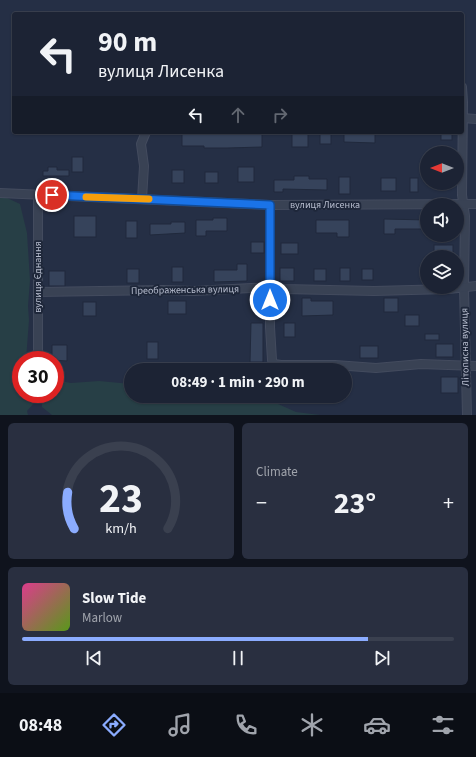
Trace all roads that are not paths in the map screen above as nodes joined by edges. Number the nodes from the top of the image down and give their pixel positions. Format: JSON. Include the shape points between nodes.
{"nodes":[{"id":1,"x":464,"y":118,"type":"edge"},
{"id":2,"x":476,"y":119,"type":"edge"},
{"id":3,"x":145,"y":134,"type":"edge"},
{"id":4,"x":462,"y":134,"type":"edge"},
{"id":5,"x":3,"y":193,"type":"edge"},
{"id":6,"x":38,"y":195,"type":"junction"},
{"id":7,"x":462,"y":198,"type":"edge"},
{"id":8,"x":142,"y":199,"type":"junction"},
{"id":9,"x":420,"y":204,"type":"edge"},
{"id":10,"x":464,"y":204,"type":"edge"},
{"id":11,"x":476,"y":204,"type":"edge"},
{"id":12,"x":270,"y":205,"type":"junction"},
{"id":13,"x":464,"y":210,"type":"edge"},
{"id":14,"x":476,"y":286,"type":"edge"},
{"id":15,"x":271,"y":287,"type":"junction"},
{"id":16,"x":464,"y":287,"type":"junction"},
{"id":17,"x":420,"y":290,"type":"edge"},
{"id":18,"x":38,"y":292,"type":"junction"},
{"id":19,"x":38,"y":351,"type":"edge"},
{"id":20,"x":465,"y":366,"type":"junction"},
{"id":21,"x":476,"y":366,"type":"edge"},
{"id":22,"x":467,"y":415,"type":"edge"}],
"edges":[{"from":1,"to":2,"type":"street"},
{"from":3,"to":8,"type":"street","via":[[141,144],[144,166]]},
{"from":4,"to":7,"type":"street","name":"Літописна вулиця"},
{"from":5,"to":6,"type":"street","name":"вулиця Лисенка"},
{"from":6,"to":8,"type":"street","name":"вулиця Лисенка"},
{"from":6,"to":18,"type":"street","name":"вулиця Єднання"},
{"from":8,"to":12,"type":"street","name":"вулиця Лисенка"},
{"from":9,"to":12,"type":"street","name":"вулиця Лисенка"},
{"from":10,"to":11,"type":"street","name":"вулиця Лисенка"},
{"from":12,"to":15,"type":"street"},
{"from":13,"to":16,"type":"street","name":"Літописна вулиця"},
{"from":14,"to":16,"type":"street","name":"Преображенська вулиця"},
{"from":15,"to":17,"type":"street","name":"Преображенська вулиця","via":[[374,291]]},
{"from":15,"to":18,"type":"street","name":"Преображенська вулиця","via":[[194,291]]},
{"from":15,"to":20,"type":"street","via":[[270,334],[274,364],[376,368],[421,364]]},
{"from":16,"to":20,"type":"street","name":"Літописна вулиця"},
{"from":18,"to":19,"type":"street","name":"вулиця Єднання"},
{"from":20,"to":21,"type":"street"},
{"from":20,"to":22,"type":"street","name":"Літописна вулиця"}]}
